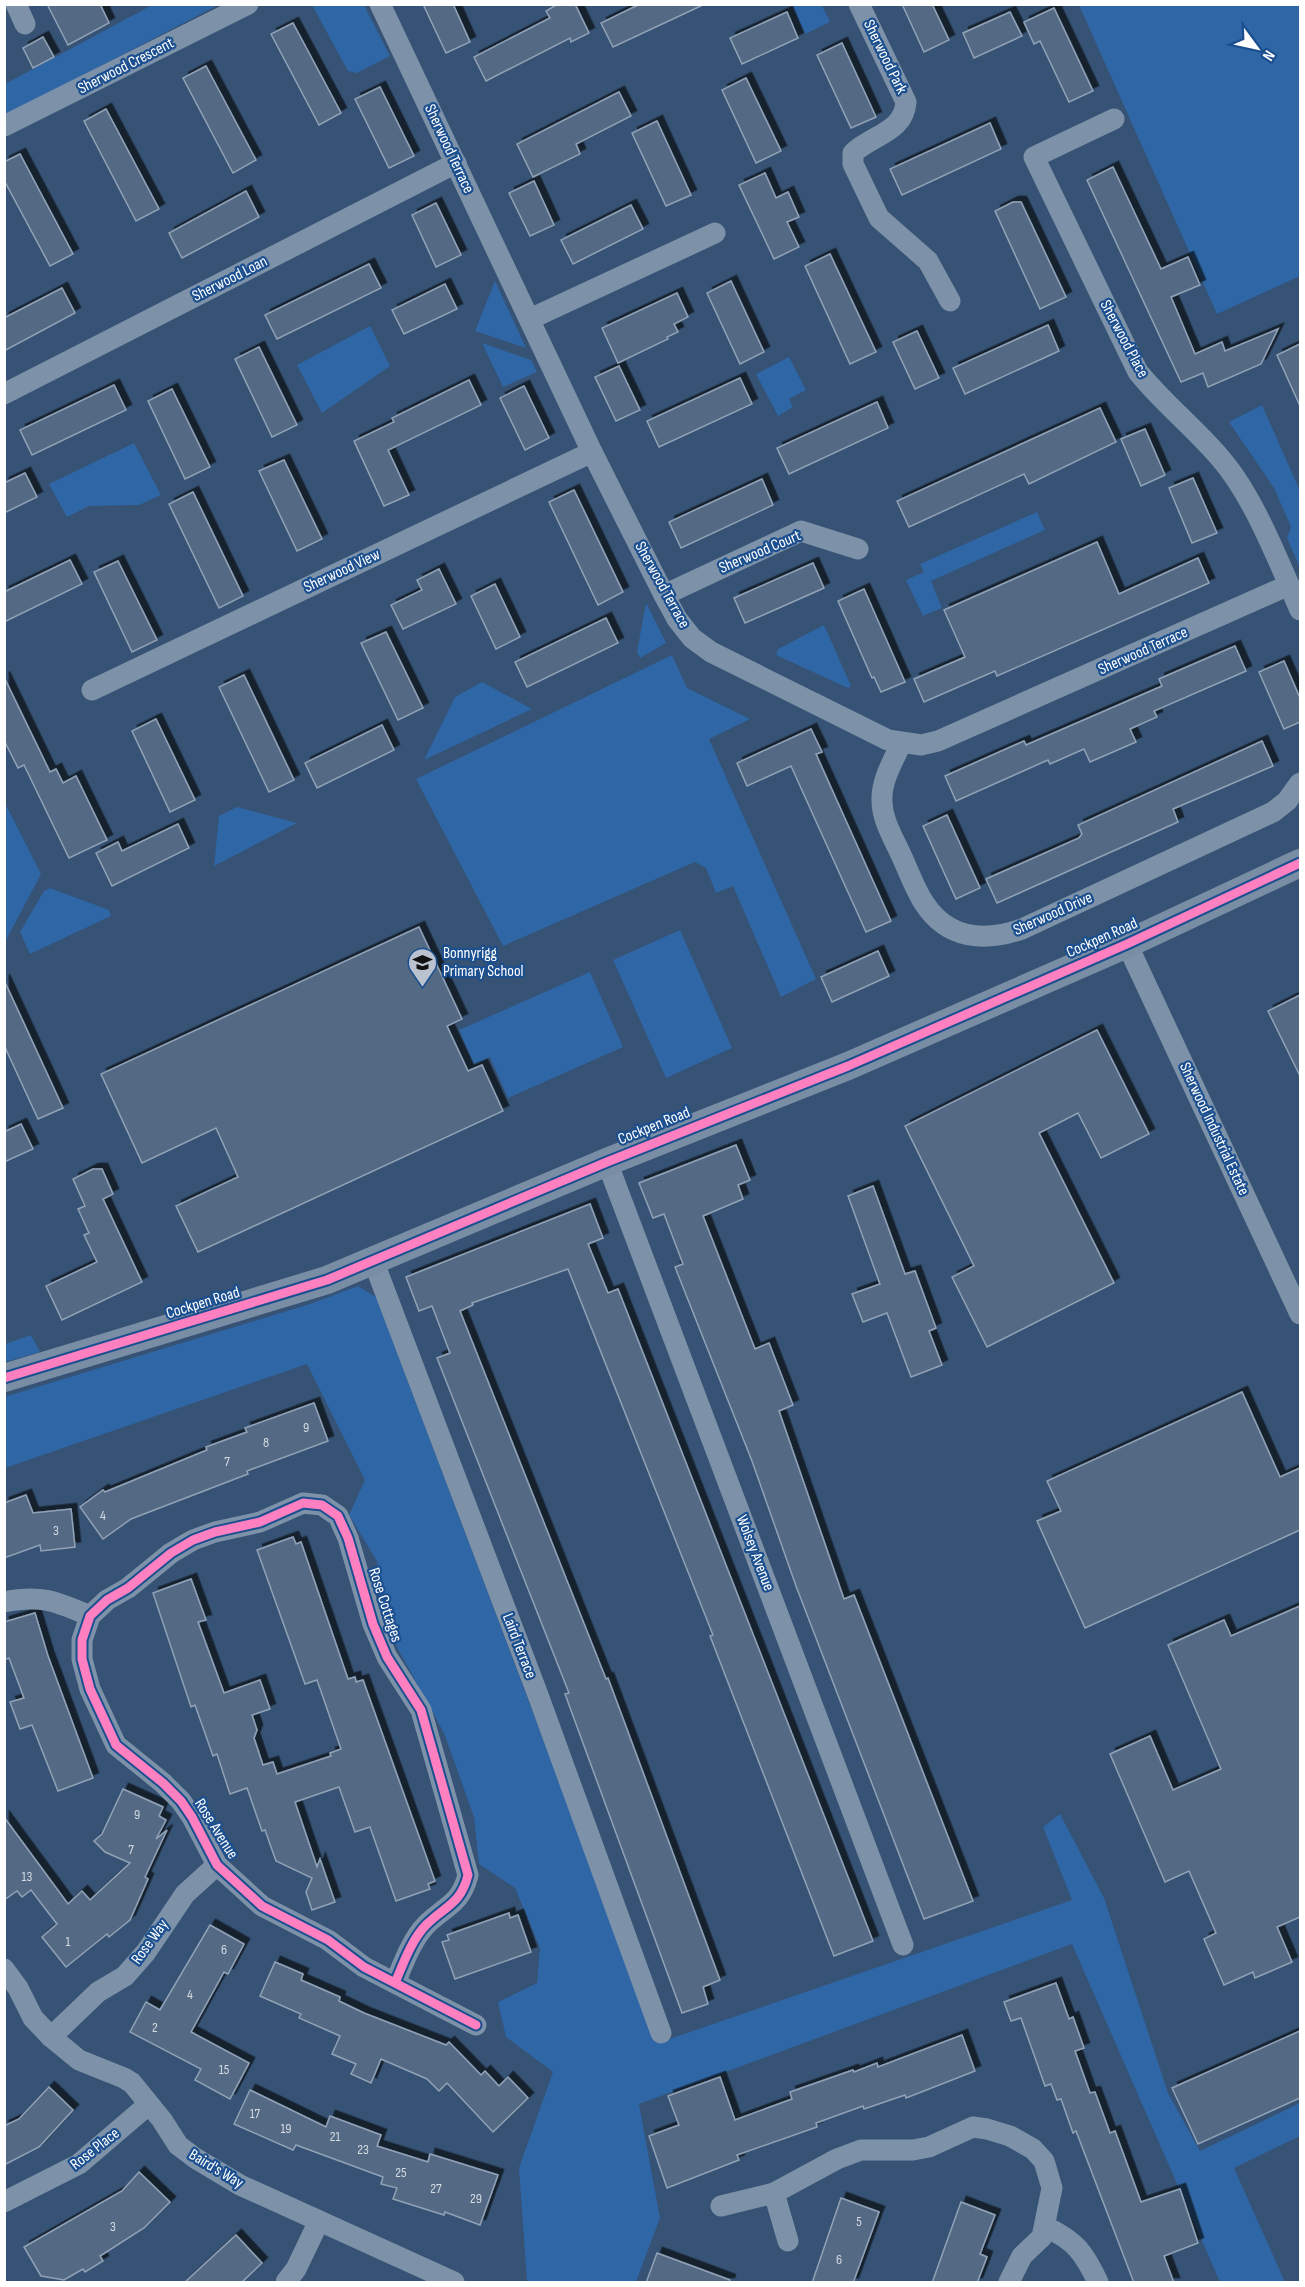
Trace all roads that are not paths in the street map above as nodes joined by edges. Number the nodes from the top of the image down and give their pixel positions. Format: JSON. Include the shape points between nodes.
{"nodes":[{"id":1,"x":16,"y":4,"type":"edge"},
{"id":2,"x":248,"y":4,"type":"edge"},
{"id":3,"x":380,"y":4,"type":"edge"},
{"id":4,"x":860,"y":4,"type":"edge"},
{"id":5,"x":25,"y":24,"type":"dead end"},
{"id":6,"x":1114,"y":119,"type":"dead end"},
{"id":7,"x":4,"y":126,"type":"edge"},
{"id":8,"x":456,"y":163,"type":"junction"},
{"id":9,"x":715,"y":233,"type":"dead end"},
{"id":10,"x":950,"y":301,"type":"dead end"},
{"id":11,"x":530,"y":319,"type":"junction"},
{"id":12,"x":4,"y":394,"type":"edge"},
{"id":13,"x":592,"y":452,"type":"junction"},
{"id":14,"x":858,"y":549,"type":"dead end"},
{"id":15,"x":1289,"y":585,"type":"junction"},
{"id":16,"x":664,"y":595,"type":"junction"},
{"id":17,"x":1300,"y":610,"type":"edge"},
{"id":18,"x":92,"y":690,"type":"dead end"},
{"id":19,"x":901,"y":744,"type":"junction"},
{"id":20,"x":1300,"y":783,"type":"edge"},
{"id":21,"x":1300,"y":863,"type":"edge"},
{"id":22,"x":1127,"y":944,"type":"junction"},
{"id":23,"x":607,"y":1162,"type":"junction"},
{"id":24,"x":373,"y":1260,"type":"junction"},
{"id":25,"x":1300,"y":1314,"type":"edge"},
{"id":26,"x":4,"y":1378,"type":"edge"},
{"id":27,"x":4,"y":1602,"type":"edge"},
{"id":28,"x":90,"y":1616,"type":"junction"},
{"id":29,"x":218,"y":1865,"type":"junction"},
{"id":30,"x":903,"y":1945,"type":"dead end"},
{"id":31,"x":4,"y":1969,"type":"edge"},
{"id":32,"x":395,"y":1983,"type":"junction"},
{"id":33,"x":476,"y":2025,"type":"dead end"},
{"id":34,"x":661,"y":2033,"type":"dead end"},
{"id":35,"x":51,"y":2037,"type":"junction"},
{"id":36,"x":148,"y":2104,"type":"junction"},
{"id":37,"x":774,"y":2193,"type":"junction"},
{"id":38,"x":4,"y":2202,"type":"edge"},
{"id":39,"x":721,"y":2206,"type":"dead end"},
{"id":40,"x":320,"y":2221,"type":"junction"},
{"id":41,"x":1046,"y":2227,"type":"junction"},
{"id":42,"x":788,"y":2241,"type":"dead end"},
{"id":43,"x":286,"y":2283,"type":"edge"},
{"id":44,"x":454,"y":2283,"type":"edge"},
{"id":45,"x":1009,"y":2283,"type":"edge"},
{"id":46,"x":1098,"y":2283,"type":"edge"}],
"edges":[{"from":1,"to":5,"type":"street"},
{"from":2,"to":7,"type":"street","name":"Sherwood Crescent"},
{"from":3,"to":8,"type":"street","name":"Sherwood Terrace"},
{"from":4,"to":10,"type":"street","name":"Sherwood Park","via":[[906,102],[898,125],[861,145],[853,153],[853,164],[879,218],[928,261]]},
{"from":6,"to":15,"type":"street","name":"Sherwood Place","via":[[1034,157],[1138,372],[1162,402],[1221,459],[1243,490]]},
{"from":8,"to":11,"type":"street","name":"Sherwood Terrace"},
{"from":8,"to":12,"type":"street","name":"Sherwood Loan"},
{"from":9,"to":11,"type":"street"},
{"from":11,"to":13,"type":"street","name":"Sherwood Terrace"},
{"from":13,"to":16,"type":"street","name":"Sherwood Terrace"},
{"from":13,"to":18,"type":"street","name":"Sherwood View"},
{"from":14,"to":16,"type":"street","name":"Sherwood Court","via":[[801,531]]},
{"from":15,"to":17,"type":"street","name":"Sherwood Place"},
{"from":15,"to":19,"type":"street","name":"Sherwood Terrace","via":[[938,741]]},
{"from":16,"to":19,"type":"street","name":"Sherwood Terrace","via":[[692,638],[711,652]]},
{"from":19,"to":20,"type":"street","name":"Sherwood Drive","via":[[884,783],[884,818],[924,903],[938,919],[958,932],[980,938],[1000,937],[1022,929],[1263,816],[1287,801]]},
{"from":21,"to":22,"type":"main road","name":"Cockpen Road"},
{"from":22,"to":23,"type":"main road","name":"Cockpen Road","via":[[848,1066]]},
{"from":22,"to":25,"type":"street","name":"Sherwood Industrial Estate"},
{"from":23,"to":24,"type":"main road","name":"Cockpen Road"},
{"from":23,"to":30,"type":"street","name":"Wolsey Avenue"},
{"from":24,"to":26,"type":"main road","name":"Cockpen Road","via":[[299,1289]]},
{"from":24,"to":34,"type":"street","name":"Laird Terrace"},
{"from":27,"to":28,"type":"street","via":[[33,1597]]},
{"from":28,"to":29,"type":"street","name":"Rose Avenue","via":[[82,1640],[82,1659],[90,1689],[116,1745],[181,1801]]},
{"from":28,"to":32,"type":"street","name":"Rose Cottages","via":[[193,1540],[260,1522],[303,1503],[322,1505],[338,1516],[387,1657],[421,1710],[468,1875],[464,1891],[456,1901],[422,1930]]},
{"from":29,"to":32,"type":"street","name":"Rose Avenue","via":[[262,1906],[328,1940],[364,1967]]},
{"from":29,"to":35,"type":"street","name":"Rose Way","via":[[186,1894],[125,1976],[98,1992]]},
{"from":31,"to":35,"type":"street","name":"Baird's Way","via":[[33,2018]]},
{"from":32,"to":33,"type":"street","name":"Rose Avenue"},
{"from":35,"to":36,"type":"street","name":"Baird's Way","via":[[79,2060],[124,2078]]},
{"from":36,"to":38,"type":"street","name":"Rose Place","via":[[79,2164]]},
{"from":36,"to":40,"type":"street","name":"Baird's Way","via":[[178,2145],[195,2158],[240,2185]]},
{"from":37,"to":39,"type":"street"},
{"from":37,"to":41,"type":"street","via":[[861,2150],[913,2150],[973,2127],[1010,2136],[1034,2149],[1044,2161],[1052,2188]]},
{"from":37,"to":42,"type":"street"},
{"from":40,"to":43,"type":"street"},
{"from":40,"to":44,"type":"street","name":"Baird's Way"},
{"from":41,"to":45,"type":"street","via":[[1042,2237],[1022,2256]]},
{"from":41,"to":46,"type":"street","via":[[1076,2244]]}]}
